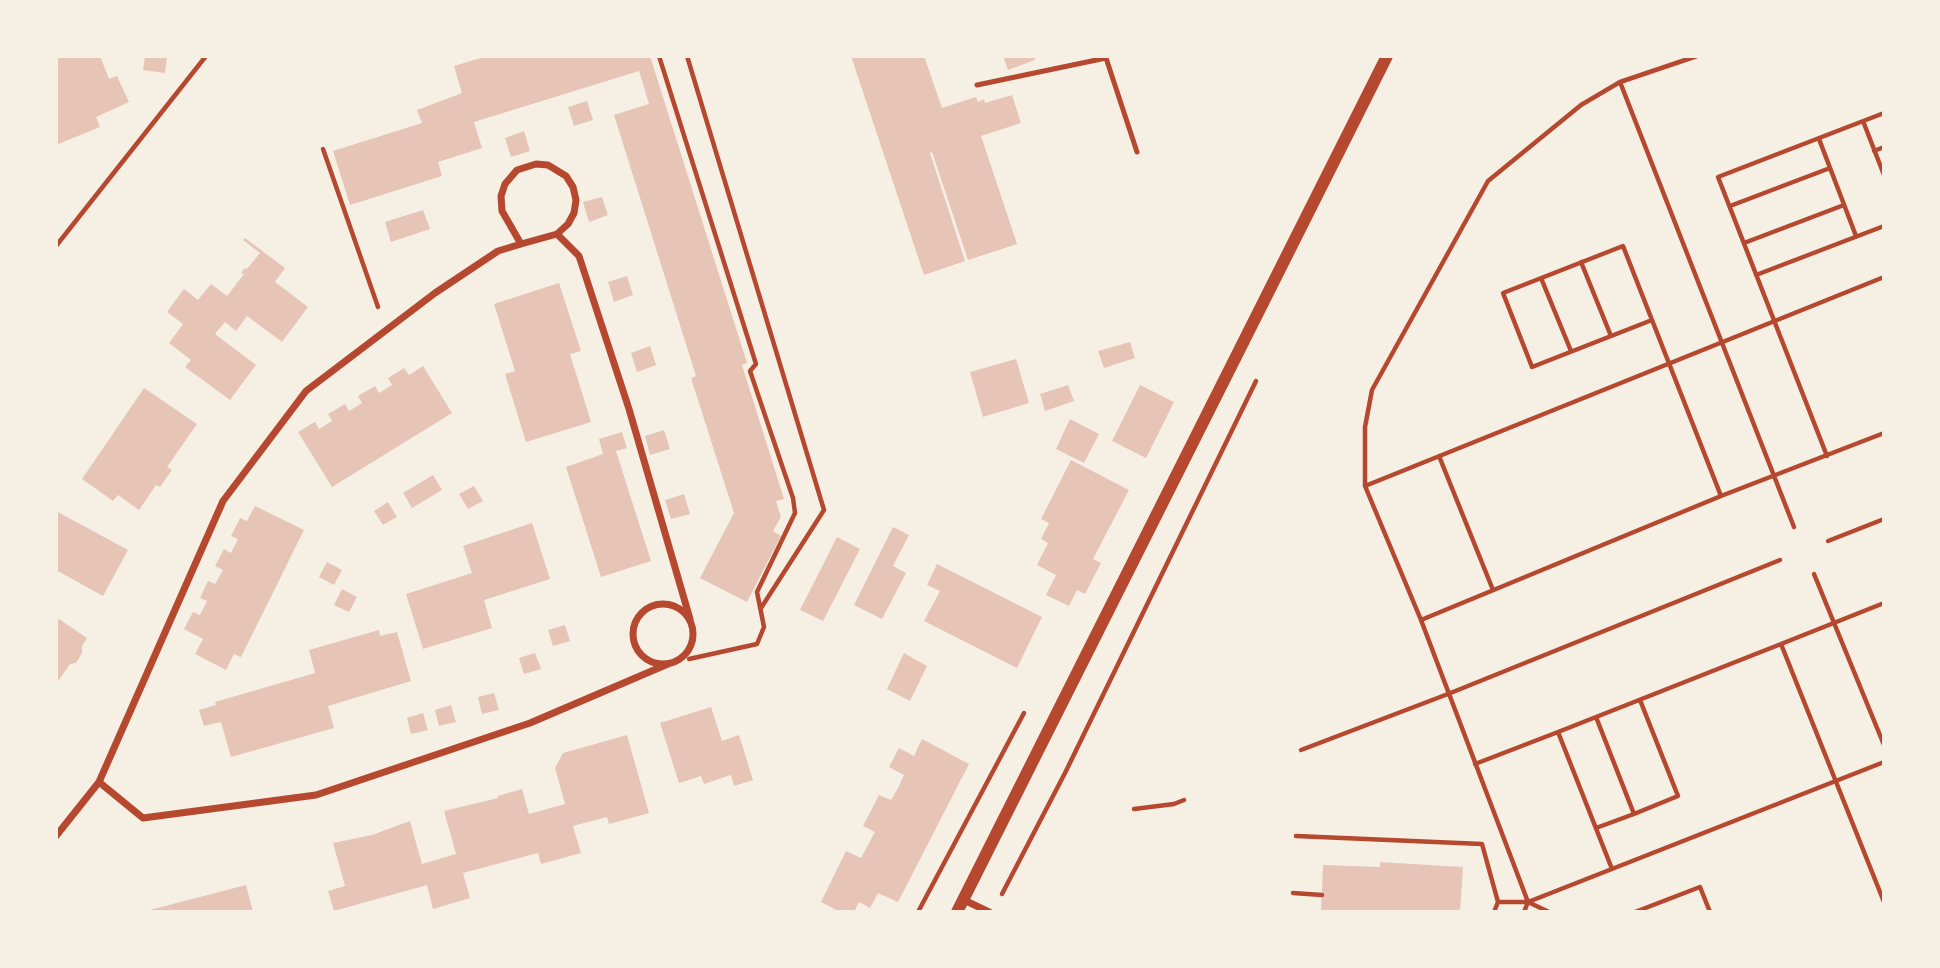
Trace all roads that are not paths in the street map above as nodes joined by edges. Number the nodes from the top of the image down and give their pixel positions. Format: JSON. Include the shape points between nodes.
{"nodes":[{"id":1,"x":1387,"y":56,"type":"edge"},
{"id":2,"x":977,"y":85,"type":"dead end"},
{"id":3,"x":1137,"y":152,"type":"dead end"},
{"id":4,"x":557,"y":234,"type":"junction"},
{"id":5,"x":521,"y":244,"type":"junction"},
{"id":6,"x":690,"y":619,"type":"junction"},
{"id":7,"x":668,"y":664,"type":"junction"},
{"id":8,"x":99,"y":782,"type":"junction"},
{"id":9,"x":56,"y":836,"type":"edge"},
{"id":10,"x":961,"y":906,"type":"edge"},
{"id":11,"x":989,"y":912,"type":"edge"}],
"edges":[{"from":1,"to":10,"type":"street"},
{"from":2,"to":3,"type":"lane","via":[[1106,58]]},
{"from":4,"to":5,"type":"street"},
{"from":4,"to":5,"type":"street","via":[[574,213],[573,187],[555,168],[529,165],[517,170],[505,184],[500,200]]},
{"from":4,"to":6,"type":"street","via":[[579,256]]},
{"from":5,"to":8,"type":"street","via":[[498,251],[435,293],[306,391],[223,501]]},
{"from":6,"to":7,"type":"street","via":[[693,630],[688,652]]},
{"from":6,"to":7,"type":"street","via":[[674,606],[660,604],[646,608],[637,618],[632,637],[635,647],[649,661]]},
{"from":7,"to":8,"type":"street","via":[[530,723],[316,795],[143,818]]},
{"from":8,"to":9,"type":"street"},
{"from":10,"to":11,"type":"street"}]}
